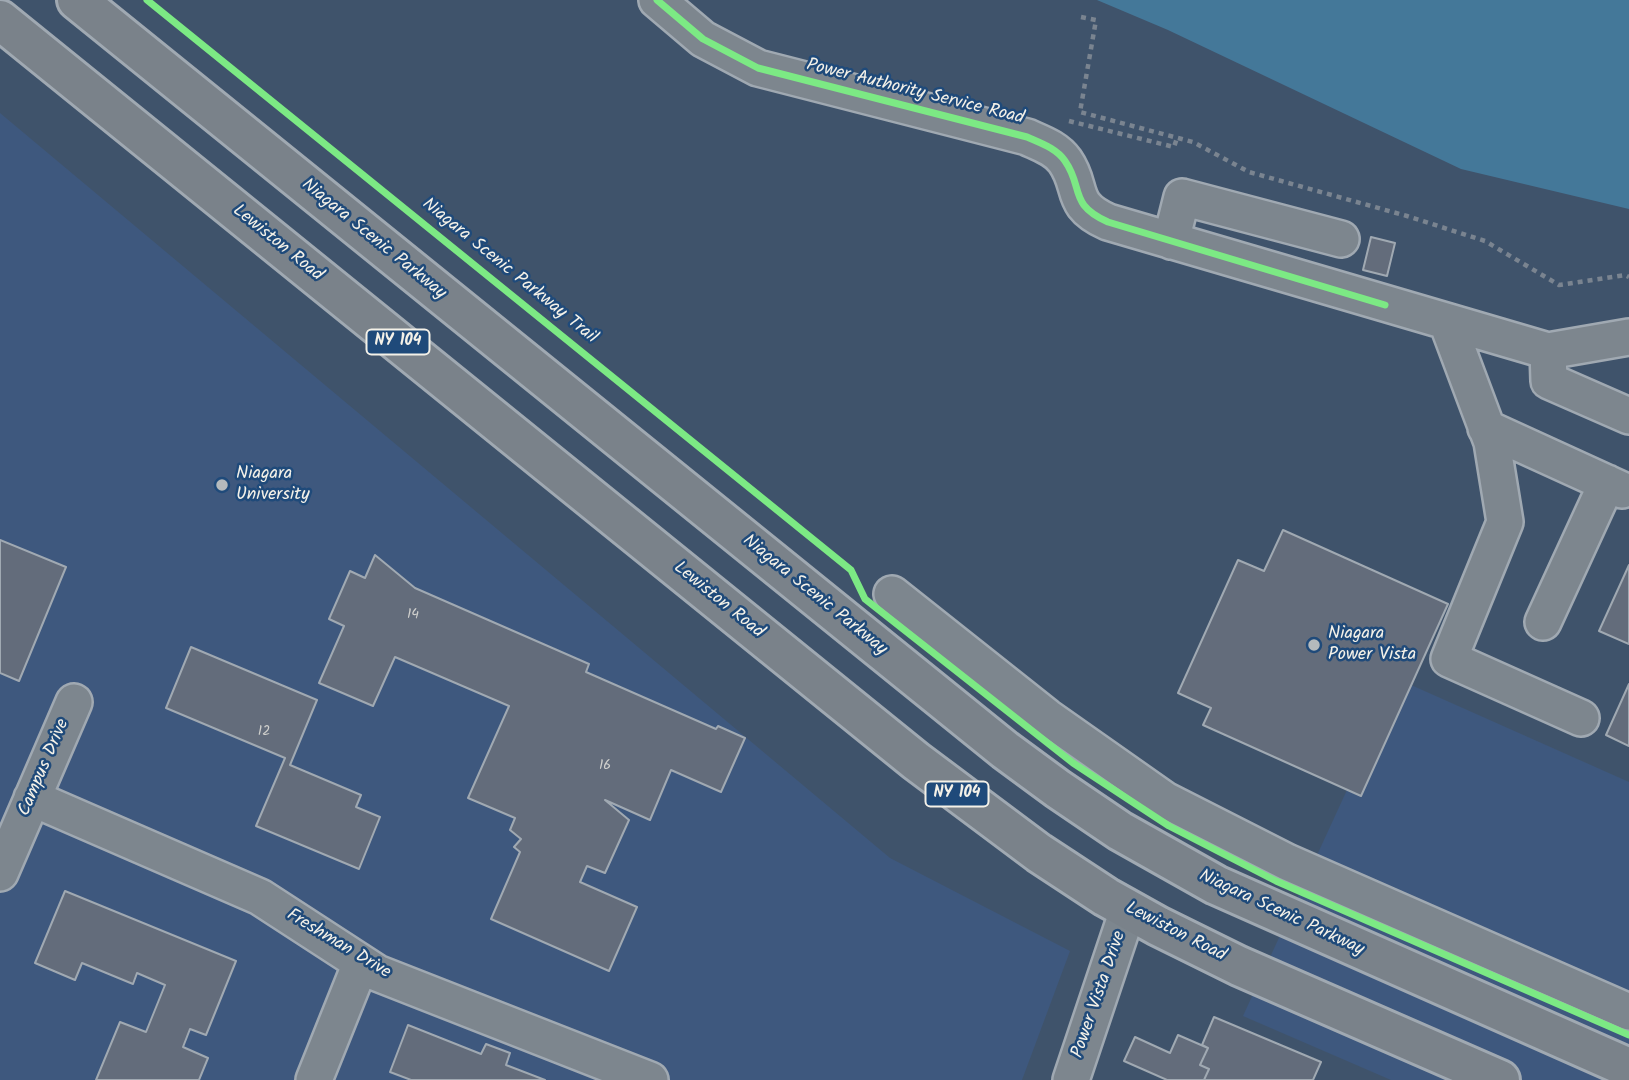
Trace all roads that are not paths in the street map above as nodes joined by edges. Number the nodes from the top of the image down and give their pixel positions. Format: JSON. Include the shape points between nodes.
{"nodes":[{"id":1,"x":77,"y":0,"type":"edge"},
{"id":2,"x":657,"y":0,"type":"edge"},
{"id":3,"x":0,"y":20,"type":"edge"},
{"id":4,"x":1341,"y":239,"type":"dead end"},
{"id":5,"x":1171,"y":241,"type":"junction"},
{"id":6,"x":1447,"y":322,"type":"junction"},
{"id":7,"x":1629,"y":337,"type":"edge"},
{"id":8,"x":1548,"y":351,"type":"junction"},
{"id":9,"x":1629,"y":416,"type":"edge"},
{"id":10,"x":1486,"y":428,"type":"junction"},
{"id":11,"x":892,"y":594,"type":"dead end"},
{"id":12,"x":1543,"y":622,"type":"dead end"},
{"id":13,"x":74,"y":702,"type":"dead end"},
{"id":14,"x":1581,"y":718,"type":"dead end"},
{"id":15,"x":18,"y":809,"type":"edge"},
{"id":16,"x":0,"y":873,"type":"edge"},
{"id":17,"x":1128,"y":910,"type":"junction"},
{"id":18,"x":361,"y":963,"type":"junction"},
{"id":19,"x":1629,"y":1012,"type":"edge"},
{"id":20,"x":1629,"y":1068,"type":"edge"},
{"id":21,"x":314,"y":1080,"type":"edge"},
{"id":22,"x":650,"y":1080,"type":"edge"},
{"id":23,"x":1071,"y":1080,"type":"edge"},
{"id":24,"x":1500,"y":1080,"type":"edge"}],
"edges":[{"from":1,"to":20,"type":"main road","name":"Niagara Scenic Parkway","via":[[1058,789],[1149,849],[1216,885]]},
{"from":2,"to":5,"type":"street","name":"Power Authority Service Road","via":[[703,39],[758,68],[1043,144],[1065,161],[1077,196],[1095,216]]},
{"from":3,"to":17,"type":"main road","name":"Lewiston Road","number":"NY 104","via":[[916,761],[1007,831]]},
{"from":4,"to":5,"type":"street","via":[[1182,197]]},
{"from":5,"to":6,"type":"street","name":"Power Authority Service Road"},
{"from":6,"to":8,"type":"street","name":"Power Authority Service Road"},
{"from":6,"to":10,"type":"street"},
{"from":7,"to":8,"type":"street"},
{"from":8,"to":9,"type":"street","via":[[1549,381]]},
{"from":10,"to":12,"type":"street","via":[[1615,487]]},
{"from":10,"to":14,"type":"street","via":[[1505,522],[1449,659]]},
{"from":11,"to":19,"type":"street","via":[[1047,717],[1176,806],[1287,862]]},
{"from":13,"to":15,"type":"street","name":"Campus Drive"},
{"from":15,"to":16,"type":"street","name":"Campus Drive"},
{"from":15,"to":18,"type":"street","name":"Freshman Drive","via":[[260,897]]},
{"from":17,"to":23,"type":"street","name":"Power Vista Drive"},
{"from":17,"to":24,"type":"main road","name":"Lewiston Road","number":"NY 104","via":[[1228,960]]},
{"from":18,"to":21,"type":"street"},
{"from":18,"to":22,"type":"street","name":"Freshman Drive"}]}
